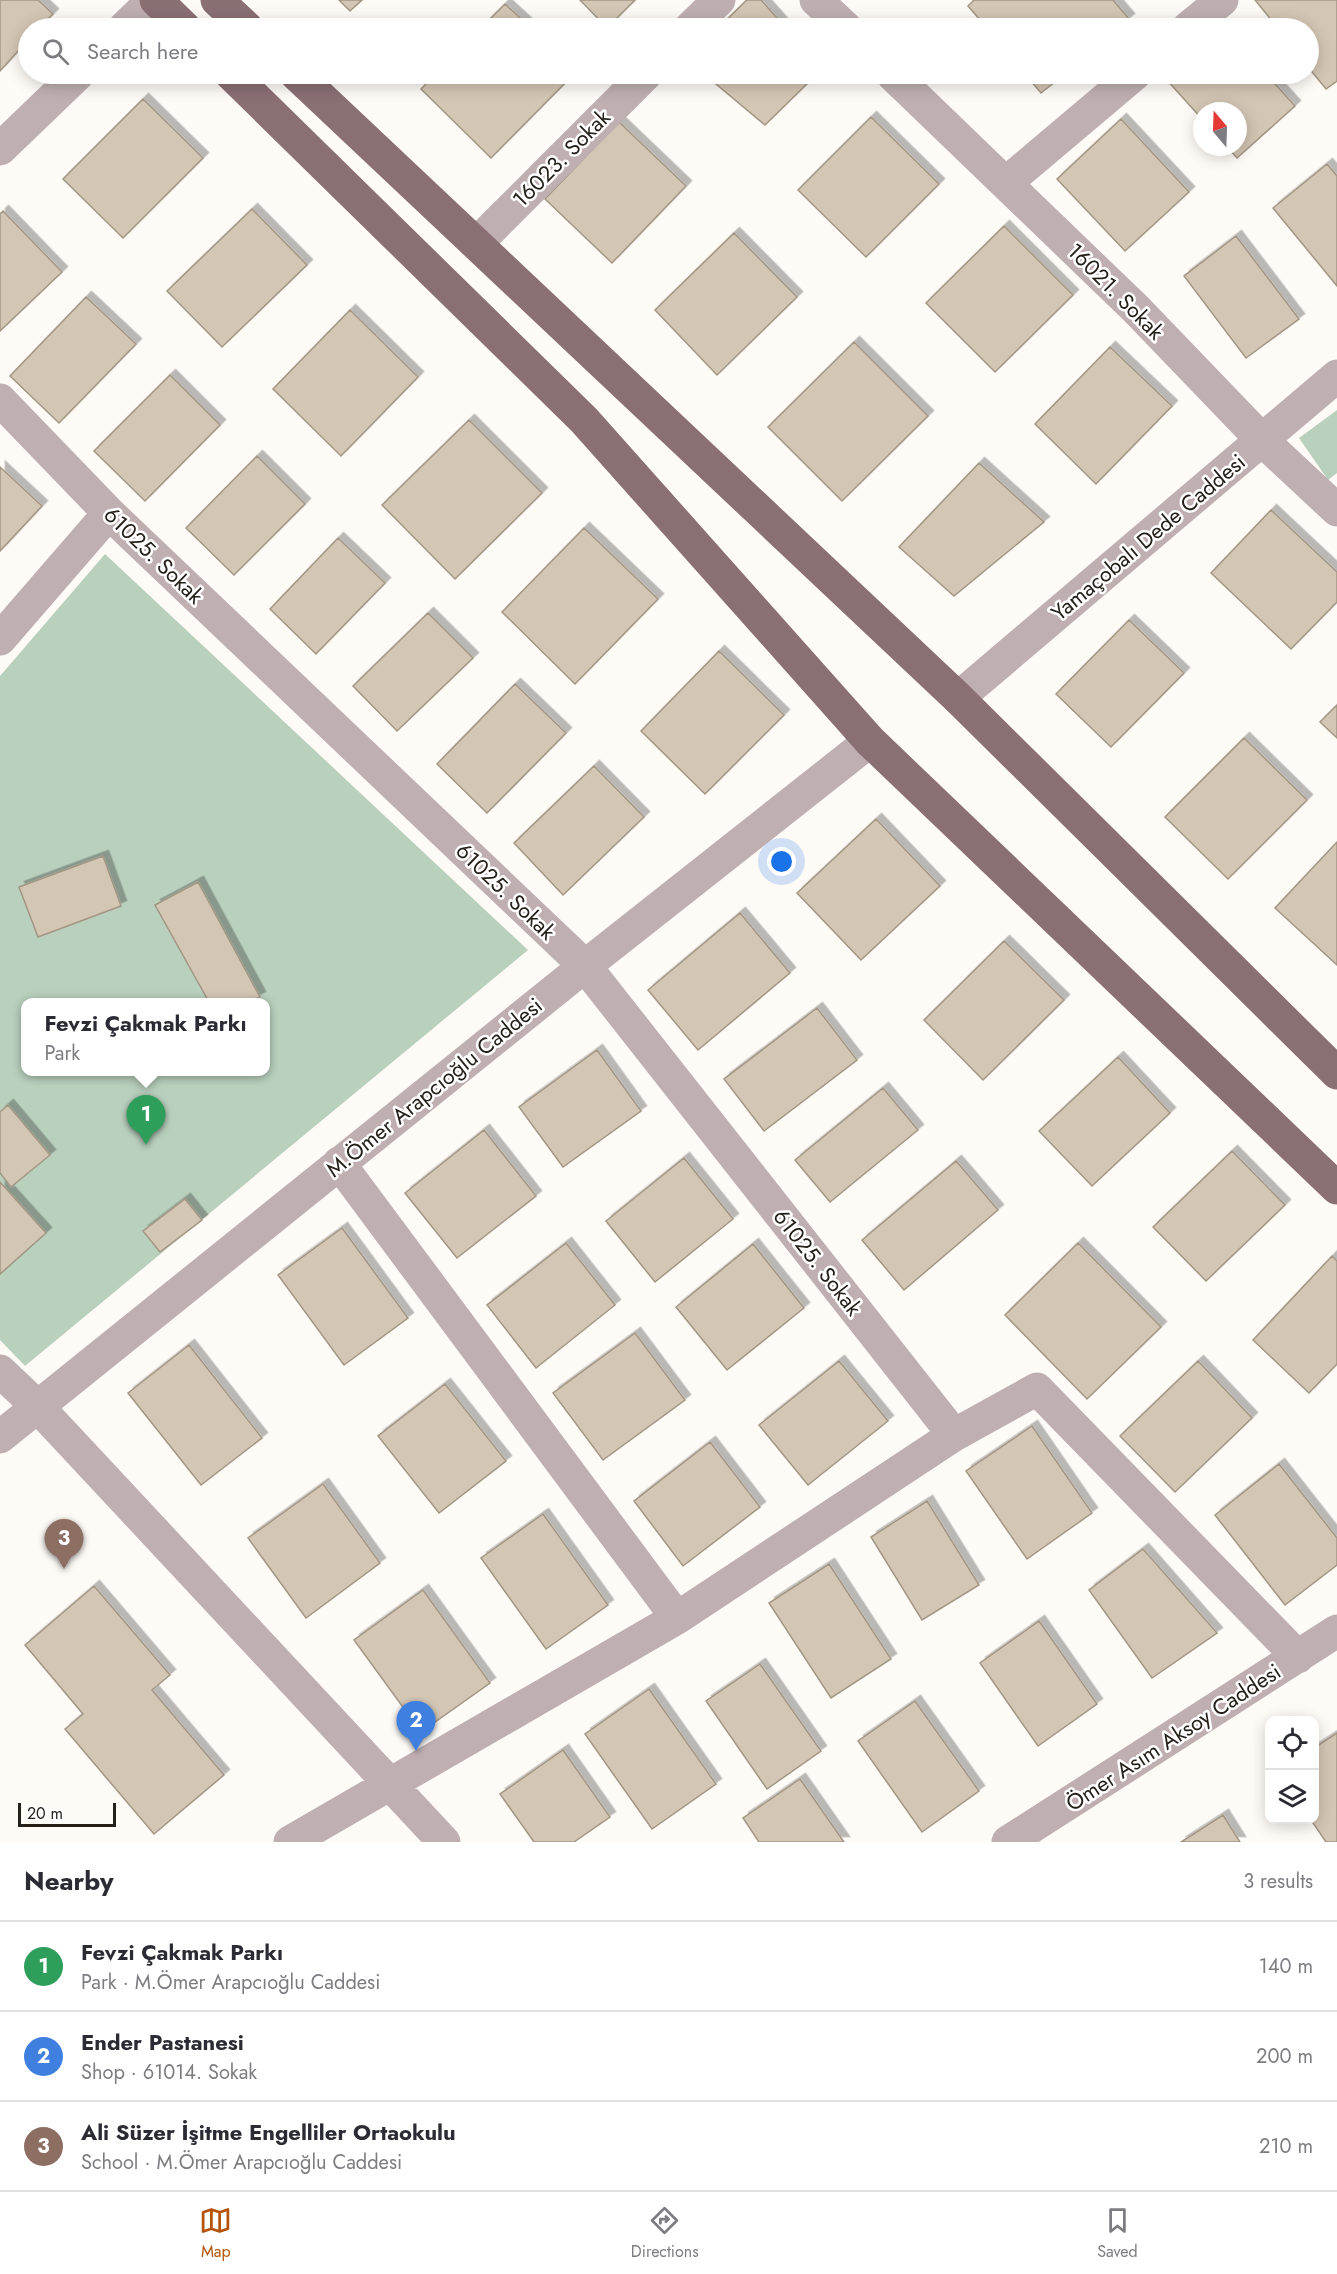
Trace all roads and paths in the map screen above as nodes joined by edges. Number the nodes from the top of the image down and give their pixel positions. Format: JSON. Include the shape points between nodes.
{"nodes":[{"id":1,"x":154,"y":0,"type":"edge"},
{"id":2,"x":217,"y":0,"type":"edge"},
{"id":3,"x":719,"y":0,"type":"edge"},
{"id":4,"x":816,"y":0,"type":"edge"},
{"id":5,"x":1222,"y":0,"type":"edge"},
{"id":6,"x":135,"y":18,"type":"edge"},
{"id":7,"x":174,"y":18,"type":"edge"},
{"id":8,"x":236,"y":18,"type":"edge"},
{"id":9,"x":700,"y":18,"type":"edge"},
{"id":10,"x":835,"y":18,"type":"edge"},
{"id":11,"x":1200,"y":18,"type":"edge"},
{"id":12,"x":68,"y":84,"type":"edge"},
{"id":13,"x":241,"y":84,"type":"edge"},
{"id":14,"x":307,"y":84,"type":"edge"},
{"id":15,"x":636,"y":84,"type":"edge"},
{"id":16,"x":902,"y":84,"type":"edge"},
{"id":17,"x":1123,"y":84,"type":"edge"},
{"id":18,"x":0,"y":149,"type":"edge"},
{"id":19,"x":1006,"y":183,"type":"junction"},
{"id":20,"x":477,"y":243,"type":"junction"},
{"id":21,"x":1337,"y":376,"type":"edge"},
{"id":22,"x":0,"y":400,"type":"edge"},
{"id":23,"x":1262,"y":440,"type":"junction"},
{"id":24,"x":1337,"y":510,"type":"edge"},
{"id":25,"x":109,"y":513,"type":"junction"},
{"id":26,"x":0,"y":639,"type":"edge"},
{"id":27,"x":958,"y":698,"type":"junction"},
{"id":28,"x":870,"y":741,"type":"junction"},
{"id":29,"x":585,"y":966,"type":"junction"},
{"id":30,"x":1337,"y":1073,"type":"edge"},
{"id":31,"x":339,"y":1163,"type":"junction"},
{"id":32,"x":1337,"y":1188,"type":"edge"},
{"id":33,"x":0,"y":1371,"type":"edge"},
{"id":34,"x":38,"y":1407,"type":"junction"},
{"id":35,"x":954,"y":1434,"type":"junction"},
{"id":36,"x":0,"y":1437,"type":"edge"},
{"id":37,"x":677,"y":1618,"type":"junction"},
{"id":38,"x":1337,"y":1631,"type":"edge"},
{"id":39,"x":1298,"y":1657,"type":"junction"},
{"id":40,"x":387,"y":1784,"type":"junction"},
{"id":41,"x":290,"y":1842,"type":"edge"},
{"id":42,"x":444,"y":1842,"type":"edge"},
{"id":43,"x":1008,"y":1842,"type":"edge"}],
"edges":[{"from":1,"to":6,"type":"street"},
{"from":1,"to":7,"type":"main road"},
{"from":2,"to":8,"type":"main road"},
{"from":3,"to":9,"type":"street"},
{"from":4,"to":10,"type":"street"},
{"from":5,"to":11,"type":"street"},
{"from":12,"to":18,"type":"street"},
{"from":13,"to":28,"type":"main road","via":[[584,420]]},
{"from":14,"to":20,"type":"main road"},
{"from":15,"to":20,"type":"street","name":"16023. Sokak"},
{"from":16,"to":19,"type":"street","name":"16021. Sokak"},
{"from":17,"to":19,"type":"street"},
{"from":19,"to":23,"type":"street","name":"16021. Sokak","via":[[1136,309]]},
{"from":20,"to":27,"type":"main road"},
{"from":21,"to":23,"type":"street","name":"Yamaçobalı Dede Caddesi"},
{"from":22,"to":25,"type":"street","name":"61025. Sokak"},
{"from":23,"to":24,"type":"street","name":"16021. Sokak"},
{"from":23,"to":27,"type":"street","name":"Yamaçobalı Dede Caddesi"},
{"from":25,"to":26,"type":"street"},
{"from":25,"to":29,"type":"street","name":"61025. Sokak"},
{"from":27,"to":30,"type":"main road"},
{"from":28,"to":29,"type":"street","name":"M.Ömer Arapcıoğlu Caddesi"},
{"from":28,"to":32,"type":"main road"},
{"from":29,"to":31,"type":"street","name":"M.Ömer Arapcıoğlu Caddesi"},
{"from":29,"to":35,"type":"street","name":"61025. Sokak"},
{"from":31,"to":34,"type":"street","name":"M.Ömer Arapcıoğlu Caddesi"},
{"from":31,"to":37,"type":"street"},
{"from":33,"to":34,"type":"street"},
{"from":34,"to":36,"type":"street","name":"M.Ömer Arapcıoğlu Caddesi"},
{"from":34,"to":40,"type":"street"},
{"from":35,"to":37,"type":"street"},
{"from":35,"to":39,"type":"street","via":[[1037,1389]]},
{"from":37,"to":40,"type":"street"},
{"from":38,"to":39,"type":"street","name":"Ömer Asım Aksoy Caddesi"},
{"from":39,"to":43,"type":"street","name":"Ömer Asım Aksoy Caddesi"},
{"from":40,"to":41,"type":"street"},
{"from":40,"to":42,"type":"street"}]}
